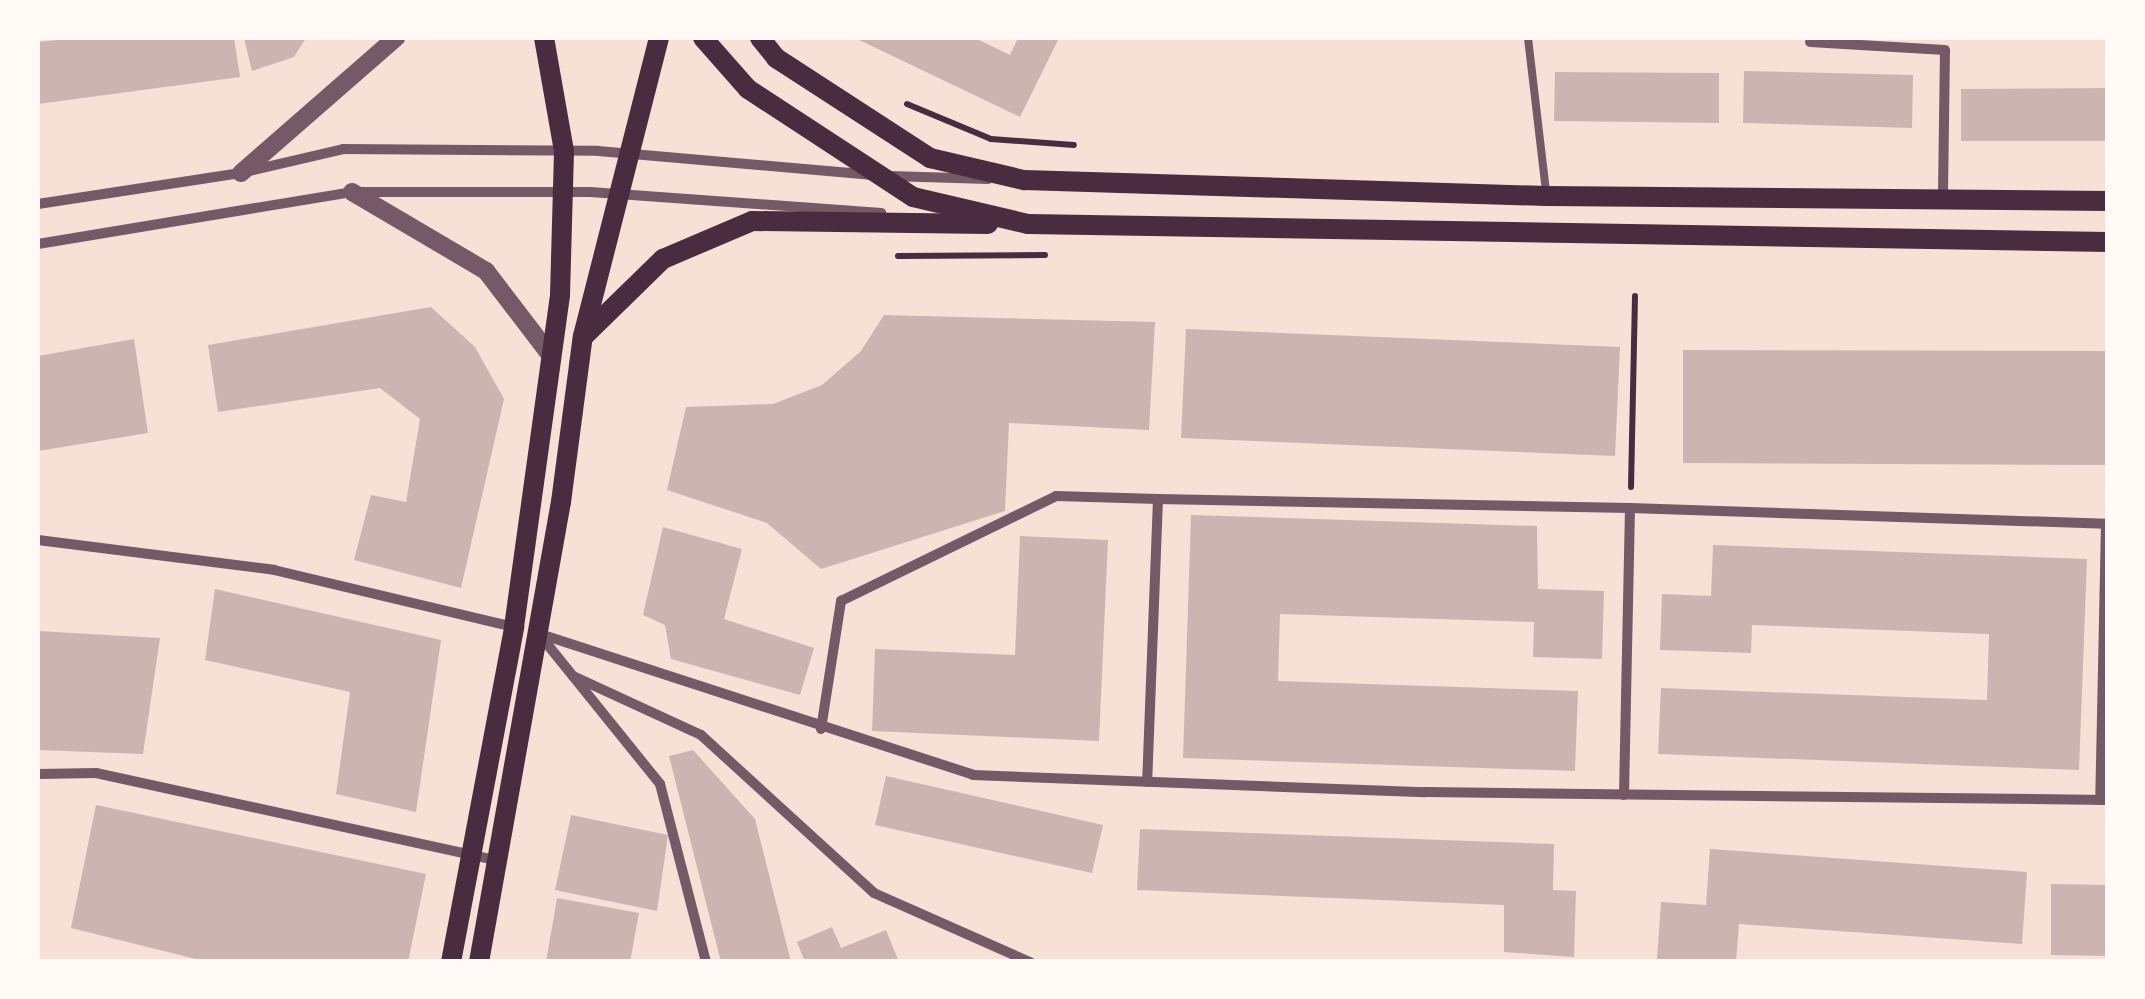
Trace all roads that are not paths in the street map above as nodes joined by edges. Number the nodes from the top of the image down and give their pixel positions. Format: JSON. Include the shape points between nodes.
{"nodes":[{"id":1,"x":396,"y":38,"type":"edge"},
{"id":2,"x":544,"y":38,"type":"edge"},
{"id":3,"x":659,"y":38,"type":"edge"},
{"id":4,"x":703,"y":38,"type":"edge"},
{"id":5,"x":760,"y":38,"type":"edge"},
{"id":6,"x":1528,"y":38,"type":"edge"},
{"id":7,"x":1810,"y":42,"type":"dead end"},
{"id":8,"x":564,"y":151,"type":"junction"},
{"id":9,"x":629,"y":154,"type":"junction"},
{"id":10,"x":241,"y":173,"type":"junction"},
{"id":11,"x":881,"y":176,"type":"junction"},
{"id":12,"x":1024,"y":180,"type":"junction"},
{"id":13,"x":352,"y":192,"type":"junction"},
{"id":14,"x":562,"y":192,"type":"junction"},
{"id":15,"x":620,"y":194,"type":"junction"},
{"id":16,"x":1546,"y":196,"type":"junction"},
{"id":17,"x":1943,"y":201,"type":"junction"},
{"id":18,"x":2108,"y":201,"type":"edge"},
{"id":19,"x":38,"y":204,"type":"edge"},
{"id":20,"x":1028,"y":224,"type":"junction"},
{"id":21,"x":2108,"y":242,"type":"edge"},
{"id":22,"x":38,"y":244,"type":"edge"},
{"id":23,"x":583,"y":336,"type":"junction"},
{"id":24,"x":552,"y":356,"type":"junction"},
{"id":25,"x":1158,"y":499,"type":"junction"},
{"id":26,"x":1630,"y":508,"type":"junction"},
{"id":27,"x":2107,"y":524,"type":"edge"},
{"id":28,"x":38,"y":540,"type":"edge"},
{"id":29,"x":514,"y":628,"type":"junction"},
{"id":30,"x":538,"y":633,"type":"junction"},
{"id":31,"x":573,"y":676,"type":"junction"},
{"id":32,"x":821,"y":729,"type":"junction"},
{"id":33,"x":38,"y":774,"type":"edge"},
{"id":34,"x":1147,"y":782,"type":"junction"},
{"id":35,"x":1624,"y":795,"type":"junction"},
{"id":36,"x":2104,"y":800,"type":"edge"},
{"id":37,"x":471,"y":855,"type":"junction"},
{"id":38,"x":498,"y":860,"type":"junction"},
{"id":39,"x":450,"y":962,"type":"edge"},
{"id":40,"x":478,"y":962,"type":"edge"},
{"id":41,"x":706,"y":962,"type":"edge"},
{"id":42,"x":1030,"y":962,"type":"edge"}],
"edges":[{"from":1,"to":10,"type":"street"},
{"from":2,"to":8,"type":"main road"},
{"from":3,"to":9,"type":"main road"},
{"from":4,"to":11,"type":"main road","via":[[748,89]]},
{"from":5,"to":12,"type":"main road","via":[[776,58],[930,158]]},
{"from":6,"to":16,"type":"lane"},
{"from":7,"to":17,"type":"street","via":[[1945,50]]},
{"from":8,"to":9,"type":"street"},
{"from":8,"to":10,"type":"street","via":[[343,150]]},
{"from":8,"to":14,"type":"main road"},
{"from":9,"to":11,"type":"street"},
{"from":9,"to":15,"type":"main road"},
{"from":10,"to":19,"type":"street"},
{"from":11,"to":12,"type":"street"},
{"from":11,"to":20,"type":"main road","via":[[913,197]]},
{"from":12,"to":16,"type":"main road"},
{"from":13,"to":14,"type":"street"},
{"from":13,"to":22,"type":"street"},
{"from":13,"to":24,"type":"street","via":[[486,271]]},
{"from":14,"to":15,"type":"street"},
{"from":14,"to":24,"type":"main road"},
{"from":15,"to":20,"type":"street"},
{"from":15,"to":23,"type":"main road"},
{"from":16,"to":17,"type":"main road"},
{"from":17,"to":18,"type":"main road"},
{"from":20,"to":21,"type":"main road"},
{"from":20,"to":23,"type":"main road","via":[[752,222],[664,259]]},
{"from":23,"to":30,"type":"main road"},
{"from":24,"to":29,"type":"main road"},
{"from":25,"to":26,"type":"street"},
{"from":25,"to":32,"type":"street","via":[[1056,496],[841,601]]},
{"from":25,"to":34,"type":"street"},
{"from":26,"to":27,"type":"street"},
{"from":26,"to":35,"type":"street"},
{"from":27,"to":36,"type":"street"},
{"from":28,"to":29,"type":"street","via":[[274,570]]},
{"from":29,"to":30,"type":"street"},
{"from":29,"to":37,"type":"main road"},
{"from":30,"to":31,"type":"street"},
{"from":30,"to":32,"type":"street"},
{"from":30,"to":38,"type":"main road"},
{"from":31,"to":41,"type":"street","via":[[660,784]]},
{"from":31,"to":42,"type":"street","via":[[701,735],[874,893]]},
{"from":32,"to":34,"type":"street","via":[[973,775]]},
{"from":33,"to":37,"type":"street","via":[[96,772]]},
{"from":34,"to":35,"type":"street"},
{"from":35,"to":36,"type":"street"},
{"from":37,"to":38,"type":"street"},
{"from":37,"to":39,"type":"main road"},
{"from":38,"to":40,"type":"main road"}]}
